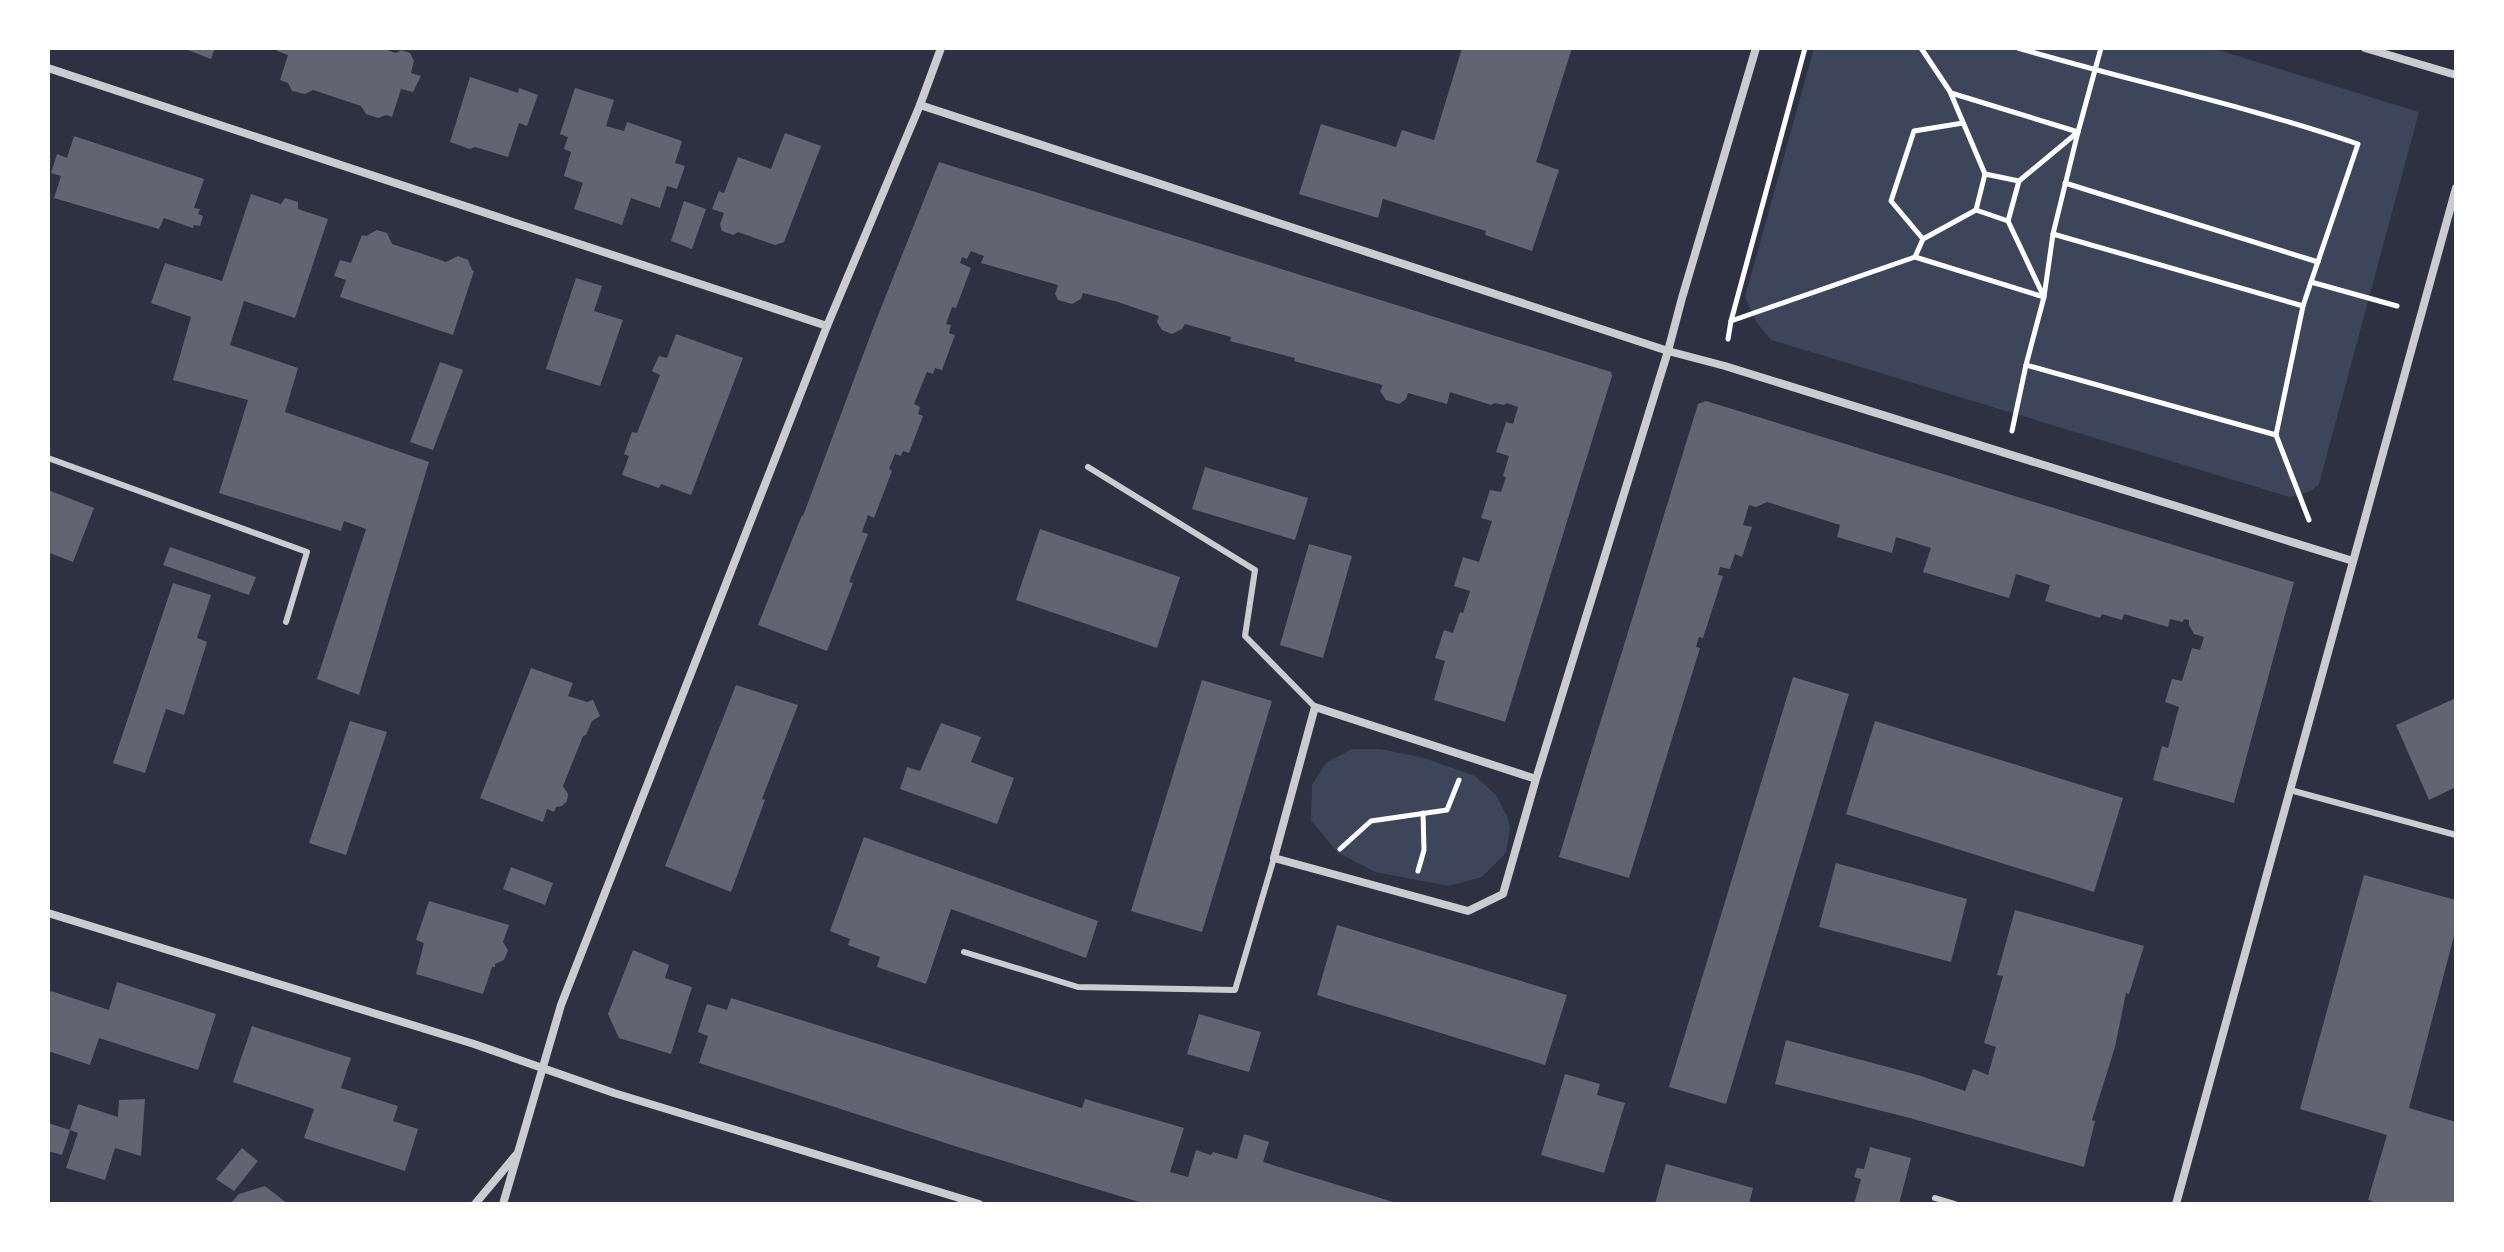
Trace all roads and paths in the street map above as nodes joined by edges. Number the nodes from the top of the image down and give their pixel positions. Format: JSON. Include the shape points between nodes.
{"nodes":[{"id":1,"x":941,"y":48,"type":"edge"},
{"id":2,"x":1756,"y":48,"type":"edge"},
{"id":3,"x":1805,"y":48,"type":"edge"},
{"id":4,"x":1921,"y":48,"type":"edge"},
{"id":5,"x":2018,"y":48,"type":"edge"},
{"id":6,"x":2101,"y":48,"type":"edge"},
{"id":7,"x":2365,"y":48,"type":"edge"},
{"id":8,"x":48,"y":68,"type":"edge"},
{"id":9,"x":2096,"y":71,"type":"junction"},
{"id":10,"x":2456,"y":75,"type":"edge"},
{"id":11,"x":1951,"y":93,"type":"junction"},
{"id":12,"x":920,"y":105,"type":"junction"},
{"id":13,"x":1963,"y":123,"type":"junction"},
{"id":14,"x":2078,"y":132,"type":"junction"},
{"id":15,"x":1985,"y":174,"type":"junction"},
{"id":16,"x":2019,"y":181,"type":"junction"},
{"id":17,"x":2065,"y":183,"type":"junction"},
{"id":18,"x":2456,"y":188,"type":"edge"},
{"id":19,"x":1976,"y":210,"type":"junction"},
{"id":20,"x":2008,"y":221,"type":"junction"},
{"id":21,"x":2053,"y":234,"type":"junction"},
{"id":22,"x":1923,"y":239,"type":"junction"},
{"id":23,"x":1915,"y":257,"type":"junction"},
{"id":24,"x":2318,"y":262,"type":"junction"},
{"id":25,"x":2311,"y":282,"type":"junction"},
{"id":26,"x":2044,"y":297,"type":"junction"},
{"id":27,"x":2303,"y":306,"type":"junction"},
{"id":28,"x":2421,"y":313,"type":"junction"},
{"id":29,"x":1731,"y":321,"type":"junction"},
{"id":30,"x":827,"y":326,"type":"junction"},
{"id":31,"x":1668,"y":351,"type":"junction"},
{"id":32,"x":2026,"y":365,"type":"junction"},
{"id":33,"x":1725,"y":366,"type":"junction"},
{"id":34,"x":2276,"y":435,"type":"junction"},
{"id":35,"x":2007,"y":454,"type":"junction"},
{"id":36,"x":48,"y":458,"type":"edge"},
{"id":37,"x":1088,"y":467,"type":"dead end"},
{"id":38,"x":2321,"y":551,"type":"junction"},
{"id":39,"x":2353,"y":561,"type":"junction"},
{"id":40,"x":286,"y":622,"type":"dead end"},
{"id":41,"x":1315,"y":707,"type":"junction"},
{"id":42,"x":1469,"y":757,"type":"junction"},
{"id":43,"x":1536,"y":779,"type":"junction"},
{"id":44,"x":2290,"y":790,"type":"junction"},
{"id":45,"x":1423,"y":813,"type":"junction"},
{"id":46,"x":2456,"y":835,"type":"edge"},
{"id":47,"x":1274,"y":858,"type":"junction"},
{"id":48,"x":1318,"y":870,"type":"junction"},
{"id":49,"x":1410,"y":895,"type":"junction"},
{"id":50,"x":48,"y":913,"type":"edge"},
{"id":51,"x":964,"y":952,"type":"dead end"},
{"id":52,"x":541,"y":1067,"type":"junction"},
{"id":53,"x":519,"y":1151,"type":"junction"},
{"id":54,"x":1935,"y":1198,"type":"dead end"},
{"id":55,"x":475,"y":1204,"type":"edge"},
{"id":56,"x":503,"y":1204,"type":"edge"},
{"id":57,"x":979,"y":1204,"type":"edge"},
{"id":58,"x":1955,"y":1204,"type":"edge"},
{"id":59,"x":2176,"y":1204,"type":"edge"}],
"edges":[{"from":1,"to":12,"type":"street"},
{"from":2,"to":31,"type":"street"},
{"from":3,"to":29,"type":"path"},
{"from":4,"to":11,"type":"path"},
{"from":5,"to":9,"type":"path"},
{"from":6,"to":9,"type":"path"},
{"from":7,"to":10,"type":"street"},
{"from":8,"to":30,"type":"street"},
{"from":9,"to":14,"type":"path"},
{"from":9,"to":24,"type":"path","via":[[2286,119],[2358,144]]},
{"from":11,"to":13,"type":"path"},
{"from":11,"to":14,"type":"path"},
{"from":12,"to":30,"type":"street"},
{"from":12,"to":31,"type":"street"},
{"from":13,"to":15,"type":"path"},
{"from":13,"to":22,"type":"path","via":[[1914,131],[1891,201]]},
{"from":14,"to":16,"type":"path"},
{"from":14,"to":17,"type":"path"},
{"from":15,"to":16,"type":"path"},
{"from":15,"to":19,"type":"path"},
{"from":16,"to":20,"type":"path"},
{"from":17,"to":21,"type":"path"},
{"from":17,"to":24,"type":"path"},
{"from":18,"to":28,"type":"street"},
{"from":19,"to":20,"type":"path"},
{"from":19,"to":22,"type":"path"},
{"from":20,"to":26,"type":"path"},
{"from":21,"to":26,"type":"path"},
{"from":21,"to":27,"type":"path"},
{"from":22,"to":23,"type":"path"},
{"from":23,"to":26,"type":"path"},
{"from":23,"to":29,"type":"path"},
{"from":24,"to":25,"type":"path"},
{"from":25,"to":27,"type":"path"},
{"from":25,"to":28,"type":"path"},
{"from":26,"to":32,"type":"path"},
{"from":27,"to":34,"type":"path"},
{"from":28,"to":39,"type":"street"},
{"from":29,"to":33,"type":"path"},
{"from":30,"to":52,"type":"street"},
{"from":31,"to":33,"type":"street"},
{"from":31,"to":43,"type":"street"},
{"from":32,"to":34,"type":"path"},
{"from":32,"to":35,"type":"path"},
{"from":33,"to":35,"type":"street"},
{"from":34,"to":38,"type":"path"},
{"from":35,"to":38,"type":"street"},
{"from":36,"to":40,"type":"lane","via":[[307,552]]},
{"from":37,"to":41,"type":"lane","via":[[1255,570],[1245,636]]},
{"from":38,"to":39,"type":"street"},
{"from":39,"to":44,"type":"street"},
{"from":41,"to":42,"type":"street"},
{"from":41,"to":47,"type":"street"},
{"from":42,"to":43,"type":"street"},
{"from":42,"to":45,"type":"path","via":[[1447,810]]},
{"from":43,"to":49,"type":"street","via":[[1503,894],[1468,911]]},
{"from":44,"to":46,"type":"lane"},
{"from":44,"to":59,"type":"street"},
{"from":45,"to":48,"type":"path","via":[[1371,821]]},
{"from":45,"to":49,"type":"path","via":[[1424,850]]},
{"from":47,"to":48,"type":"street"},
{"from":47,"to":51,"type":"lane","via":[[1235,990],[1078,987]]},
{"from":48,"to":49,"type":"street"},
{"from":50,"to":52,"type":"street"},
{"from":52,"to":53,"type":"street"},
{"from":52,"to":57,"type":"street"},
{"from":53,"to":55,"type":"street"},
{"from":53,"to":56,"type":"street"},
{"from":54,"to":58,"type":"lane"}]}
